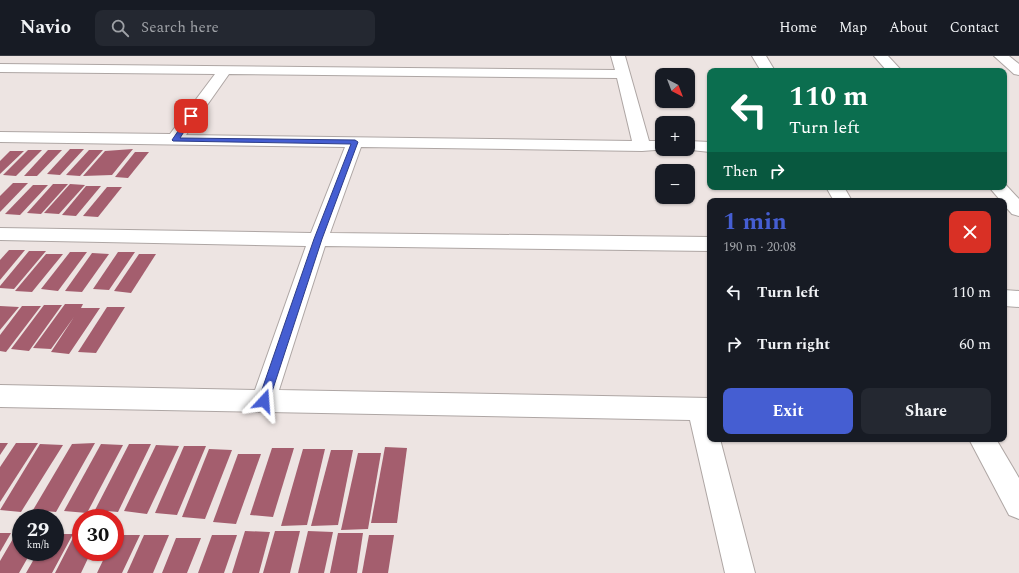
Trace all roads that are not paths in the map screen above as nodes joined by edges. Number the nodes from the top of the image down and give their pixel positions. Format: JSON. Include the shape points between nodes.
{"nodes":[{"id":1,"x":388,"y":56,"type":"edge"},
{"id":2,"x":618,"y":56,"type":"edge"},
{"id":3,"x":759,"y":56,"type":"edge"},
{"id":4,"x":881,"y":56,"type":"edge"},
{"id":5,"x":1001,"y":56,"type":"edge"},
{"id":6,"x":0,"y":68,"type":"edge"},
{"id":7,"x":766,"y":68,"type":"edge"},
{"id":8,"x":892,"y":68,"type":"edge"},
{"id":9,"x":224,"y":71,"type":"junction"},
{"id":10,"x":1019,"y":71,"type":"edge"},
{"id":11,"x":382,"y":72,"type":"junction"},
{"id":12,"x":622,"y":74,"type":"junction"},
{"id":13,"x":0,"y":138,"type":"edge"},
{"id":14,"x":175,"y":140,"type":"junction"},
{"id":15,"x":355,"y":142,"type":"junction"},
{"id":16,"x":642,"y":146,"type":"junction"},
{"id":17,"x":655,"y":146,"type":"edge"},
{"id":18,"x":695,"y":146,"type":"edge"},
{"id":19,"x":707,"y":147,"type":"edge"},
{"id":20,"x":1001,"y":190,"type":"edge"},
{"id":21,"x":1019,"y":210,"type":"edge"},
{"id":22,"x":0,"y":234,"type":"edge"},
{"id":23,"x":318,"y":239,"type":"junction"},
{"id":24,"x":707,"y":244,"type":"edge"},
{"id":25,"x":1007,"y":298,"type":"edge"},
{"id":26,"x":1019,"y":299,"type":"edge"},
{"id":27,"x":0,"y":396,"type":"edge"},
{"id":28,"x":264,"y":401,"type":"junction"},
{"id":29,"x":705,"y":409,"type":"edge"},
{"id":30,"x":712,"y":442,"type":"edge"},
{"id":31,"x":984,"y":442,"type":"edge"},
{"id":32,"x":1019,"y":504,"type":"edge"},
{"id":33,"x":740,"y":573,"type":"edge"}],
"edges":[{"from":1,"to":11,"type":"street"},
{"from":2,"to":12,"type":"street"},
{"from":3,"to":7,"type":"street"},
{"from":4,"to":8,"type":"street"},
{"from":5,"to":10,"type":"street"},
{"from":6,"to":9,"type":"street"},
{"from":9,"to":11,"type":"street"},
{"from":9,"to":14,"type":"street"},
{"from":11,"to":12,"type":"street","via":[[502,68]]},
{"from":12,"to":16,"type":"street"},
{"from":13,"to":14,"type":"street"},
{"from":14,"to":15,"type":"street"},
{"from":15,"to":16,"type":"street"},
{"from":15,"to":23,"type":"street"},
{"from":16,"to":17,"type":"street"},
{"from":18,"to":19,"type":"street"},
{"from":20,"to":21,"type":"street"},
{"from":22,"to":23,"type":"street"},
{"from":23,"to":24,"type":"street"},
{"from":23,"to":28,"type":"street"},
{"from":25,"to":26,"type":"street"},
{"from":27,"to":28,"type":"street"},
{"from":28,"to":29,"type":"street"},
{"from":30,"to":33,"type":"street"},
{"from":31,"to":32,"type":"street"}]}
